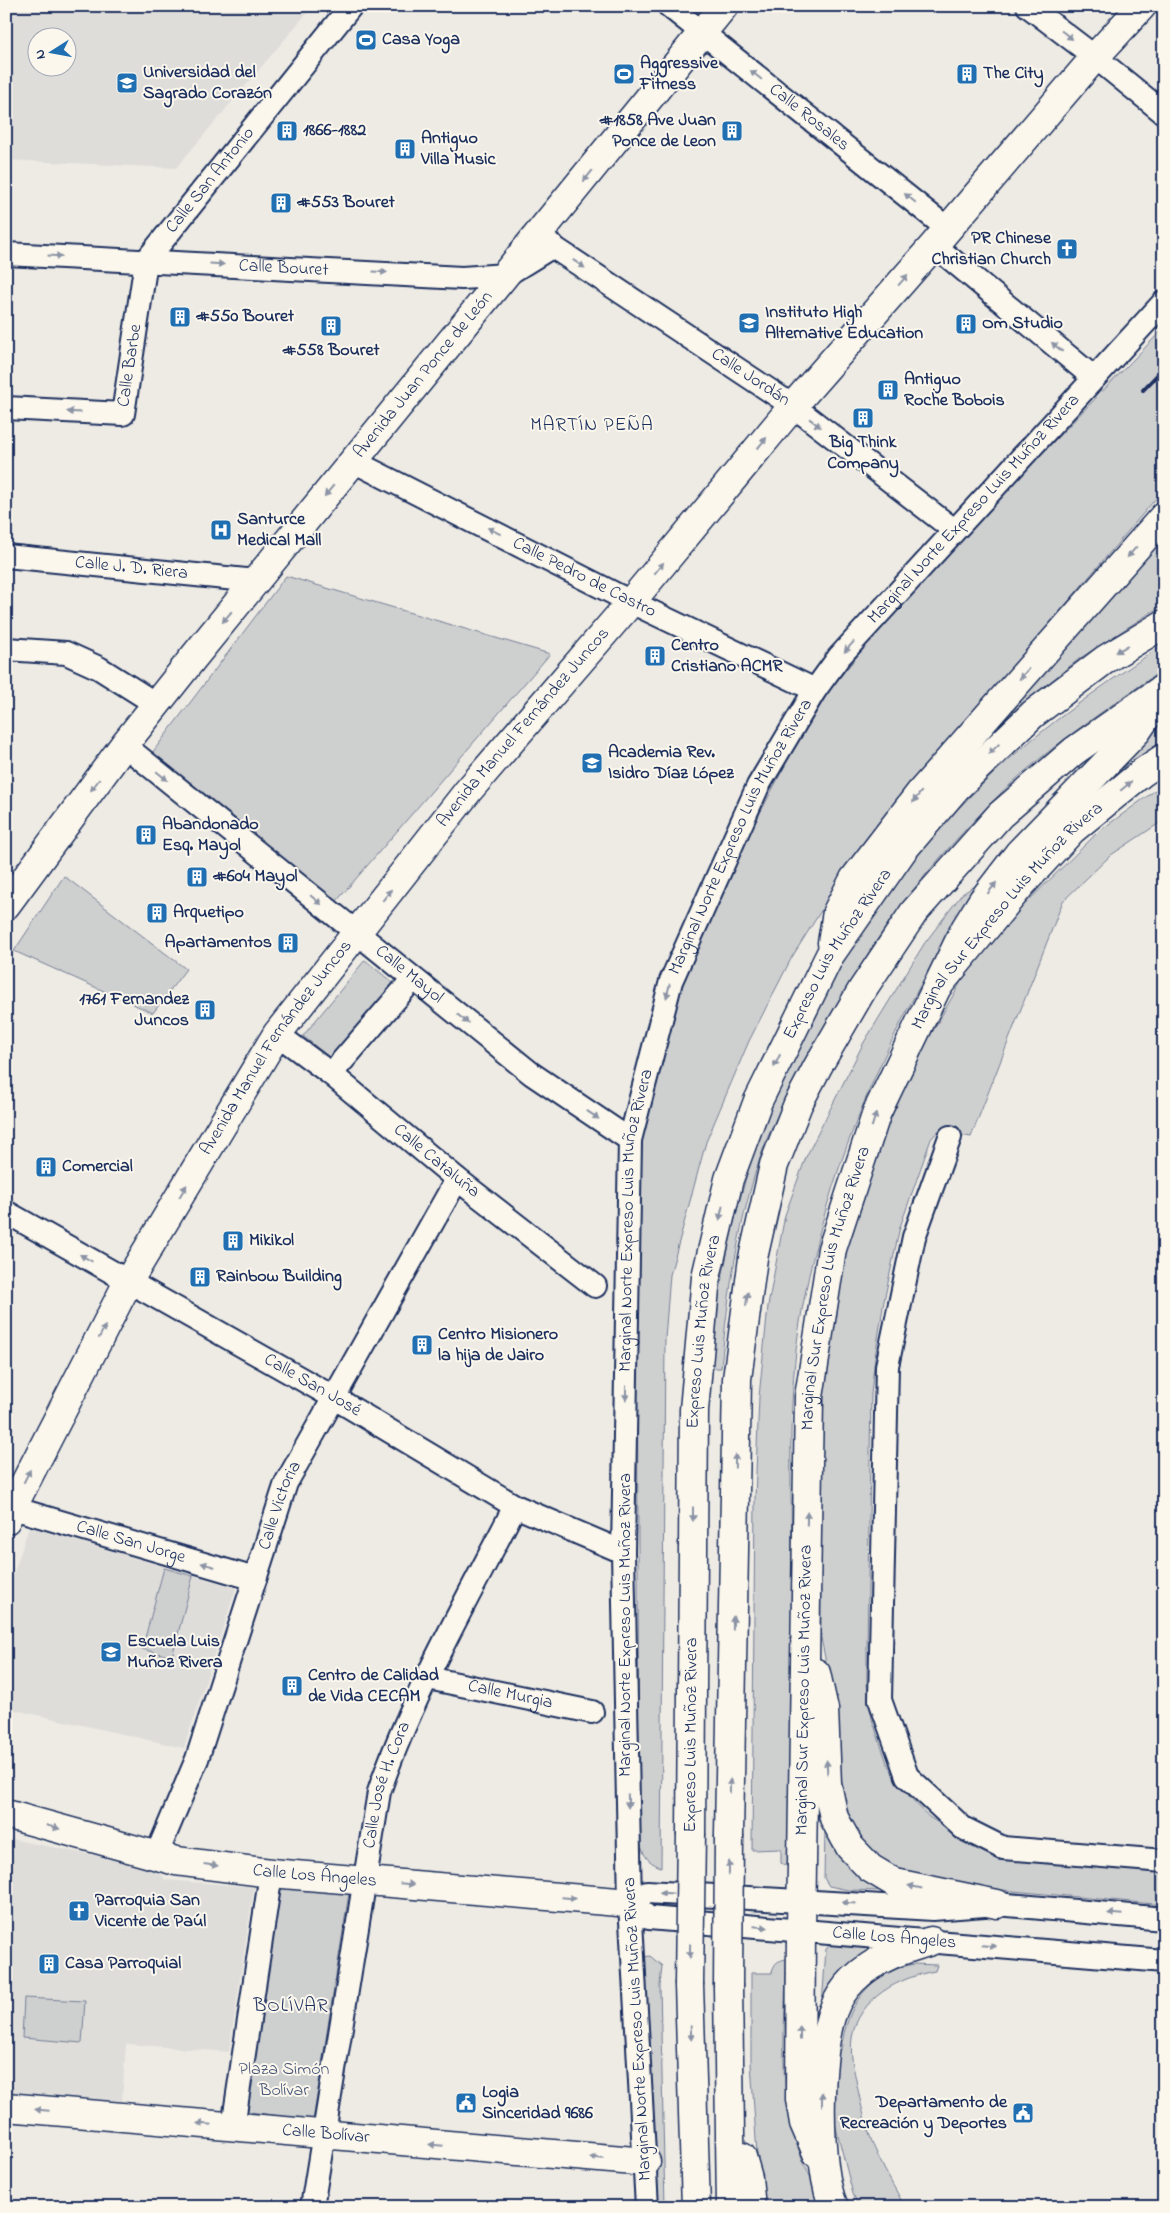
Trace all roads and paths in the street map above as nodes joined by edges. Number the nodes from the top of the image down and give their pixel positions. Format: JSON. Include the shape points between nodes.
{"nodes":[{"id":1,"x":350,"y":6,"type":"edge"},
{"id":2,"x":651,"y":6,"type":"edge"},
{"id":3,"x":669,"y":6,"type":"edge"},
{"id":4,"x":724,"y":6,"type":"edge"},
{"id":5,"x":1028,"y":6,"type":"edge"},
{"id":6,"x":1142,"y":6,"type":"edge"},
{"id":7,"x":699,"y":38,"type":"junction"},
{"id":8,"x":1095,"y":56,"type":"junction"},
{"id":9,"x":1164,"y":113,"type":"edge"},
{"id":10,"x":941,"y":237,"type":"junction"},
{"id":11,"x":546,"y":242,"type":"junction"},
{"id":12,"x":6,"y":254,"type":"edge"},
{"id":13,"x":146,"y":261,"type":"junction"},
{"id":14,"x":506,"y":275,"type":"junction"},
{"id":15,"x":1164,"y":302,"type":"edge"},
{"id":16,"x":1094,"y":378,"type":"junction"},
{"id":17,"x":793,"y":406,"type":"junction"},
{"id":18,"x":6,"y":408,"type":"edge"},
{"id":19,"x":354,"y":461,"type":"junction"},
{"id":20,"x":1164,"y":516,"type":"edge"},
{"id":21,"x":954,"y":530,"type":"junction"},
{"id":22,"x":6,"y":556,"type":"edge"},
{"id":23,"x":256,"y":581,"type":"junction"},
{"id":24,"x":631,"y":602,"type":"junction"},
{"id":25,"x":1164,"y":624,"type":"edge"},
{"id":26,"x":6,"y":649,"type":"edge"},
{"id":27,"x":1164,"y":689,"type":"edge"},
{"id":28,"x":816,"y":690,"type":"junction"},
{"id":29,"x":156,"y":704,"type":"junction"},
{"id":30,"x":124,"y":746,"type":"junction"},
{"id":31,"x":1164,"y":758,"type":"edge"},
{"id":32,"x":6,"y":906,"type":"edge"},
{"id":33,"x":357,"y":933,"type":"junction"},
{"id":34,"x":830,"y":955,"type":"junction"},
{"id":35,"x":413,"y":979,"type":"junction"},
{"id":36,"x":937,"y":987,"type":"junction"},
{"id":37,"x":277,"y":1034,"type":"junction"},
{"id":38,"x":330,"y":1074,"type":"junction"},
{"id":39,"x":950,"y":1137,"type":"dead end"},
{"id":40,"x":630,"y":1140,"type":"junction"},
{"id":41,"x":457,"y":1179,"type":"junction"},
{"id":42,"x":6,"y":1212,"type":"edge"},
{"id":43,"x":128,"y":1282,"type":"junction"},
{"id":44,"x":595,"y":1286,"type":"dead end"},
{"id":45,"x":333,"y":1397,"type":"junction"},
{"id":46,"x":515,"y":1506,"type":"junction"},
{"id":47,"x":8,"y":1511,"type":"edge"},
{"id":48,"x":623,"y":1552,"type":"junction"},
{"id":49,"x":255,"y":1579,"type":"junction"},
{"id":50,"x":805,"y":1628,"type":"junction"},
{"id":51,"x":428,"y":1678,"type":"junction"},
{"id":52,"x":592,"y":1712,"type":"dead end"},
{"id":53,"x":6,"y":1814,"type":"edge"},
{"id":54,"x":156,"y":1856,"type":"junction"},
{"id":55,"x":1164,"y":1861,"type":"edge"},
{"id":56,"x":271,"y":1873,"type":"junction"},
{"id":57,"x":366,"y":1880,"type":"junction"},
{"id":58,"x":802,"y":1900,"type":"junction"},
{"id":59,"x":630,"y":1904,"type":"junction"},
{"id":60,"x":997,"y":1904,"type":"junction"},
{"id":61,"x":1164,"y":1919,"type":"edge"},
{"id":62,"x":801,"y":1930,"type":"junction"},
{"id":63,"x":931,"y":1941,"type":"junction"},
{"id":64,"x":1164,"y":1961,"type":"edge"},
{"id":65,"x":6,"y":2107,"type":"edge"},
{"id":66,"x":729,"y":2114,"type":"junction"},
{"id":67,"x":233,"y":2127,"type":"junction"},
{"id":68,"x":323,"y":2135,"type":"junction"},
{"id":69,"x":646,"y":2162,"type":"junction"},
{"id":70,"x":823,"y":2165,"type":"junction"},
{"id":71,"x":312,"y":2207,"type":"edge"},
{"id":72,"x":647,"y":2207,"type":"edge"},
{"id":73,"x":696,"y":2207,"type":"edge"},
{"id":74,"x":731,"y":2207,"type":"edge"},
{"id":75,"x":751,"y":2207,"type":"edge"},
{"id":76,"x":834,"y":2207,"type":"edge"},
{"id":77,"x":847,"y":2207,"type":"edge"}],
"edges":[{"from":1,"to":13,"type":"street","name":"Calle San Antonio"},
{"from":2,"to":7,"type":"street","name":"Calle Rosales"},
{"from":3,"to":7,"type":"street","name":"Calle Rosales"},
{"from":4,"to":7,"type":"main road","name":"Avenida Juan Ponce de León"},
{"from":5,"to":8,"type":"street","one_way":true},
{"from":6,"to":8,"type":"main road","name":"Avenida Manuel Fernández Juncos"},
{"from":10,"to":7,"type":"street","name":"Calle Rosales","one_way":true},
{"from":7,"to":11,"type":"main road","name":"Avenida Juan Ponce de León","one_way":true},
{"from":8,"to":9,"type":"street"},
{"from":8,"to":10,"type":"main road","name":"Avenida Manuel Fernández Juncos"},
{"from":16,"to":10,"type":"street","name":"Calle Rosales","one_way":true},
{"from":17,"to":10,"type":"main road","name":"Avenida Manuel Fernández Juncos","one_way":true},
{"from":11,"to":14,"type":"main road","name":"Avenida Juan Ponce de León"},
{"from":11,"to":17,"type":"street","name":"Calle Jordán","one_way":true},
{"from":12,"to":13,"type":"street","name":"Calle Bouret","one_way":true},
{"from":13,"to":14,"type":"street","name":"Calle Bouret","one_way":true,"via":[[462,278]]},
{"from":13,"to":18,"type":"street","name":"Calle Barbe","one_way":true,"via":[[123,414]]},
{"from":14,"to":19,"type":"main road","name":"Avenida Juan Ponce de León"},
{"from":15,"to":16,"type":"street","name":"Marginal Norte Expreso Luis Muñoz Rivera"},
{"from":16,"to":21,"type":"street","name":"Marginal Norte Expreso Luis Muñoz Rivera"},
{"from":17,"to":21,"type":"street","name":"Calle Jordán","one_way":true},
{"from":24,"to":17,"type":"main road","name":"Avenida Manuel Fernández Juncos","one_way":true},
{"from":19,"to":23,"type":"main road","name":"Avenida Juan Ponce de León","one_way":true},
{"from":24,"to":19,"type":"street","name":"Calle Pedro de Castro","one_way":true},
{"from":20,"to":34,"type":"main road","one_way":true,"via":[[920,793],[854,879],[837,912]]},
{"from":21,"to":28,"type":"street","name":"Marginal Norte Expreso Luis Muñoz Rivera","one_way":true,"via":[[839,657]]},
{"from":22,"to":23,"type":"street","name":"Calle J. D. Riera"},
{"from":23,"to":29,"type":"main road","name":"Avenida Juan Ponce de León","one_way":true},
{"from":24,"to":28,"type":"street","name":"Calle Pedro de Castro"},
{"from":33,"to":24,"type":"main road","name":"Avenida Manuel Fernández Juncos","one_way":true,"via":[[468,791]]},
{"from":25,"to":34,"type":"main road","name":"Expreso Luis Muñoz Rivera","one_way":true,"via":[[1106,659],[997,747],[956,788],[903,850]]},
{"from":26,"to":29,"type":"street","via":[[66,653],[99,668]]},
{"from":36,"to":27,"type":"main road","one_way":true,"via":[[983,900],[1019,854],[1137,731]]},
{"from":66,"to":27,"type":"main road","name":"Expreso Luis Muñoz Rivera","one_way":true,"bridge":true,"via":[[729,1835],[737,1379],[753,1258],[774,1165],[798,1104],[818,1066],[862,990],[914,912],[1000,815],[1074,751]]},
{"from":28,"to":40,"type":"street","name":"Marginal Norte Expreso Luis Muñoz Rivera","one_way":true,"via":[[758,786],[671,981]]},
{"from":29,"to":30,"type":"main road","name":"Avenida Juan Ponce de León"},
{"from":30,"to":32,"type":"main road","name":"Avenida Juan Ponce de León","one_way":true},
{"from":30,"to":33,"type":"street","name":"Calle Mayol","one_way":true},
{"from":36,"to":31,"type":"main road","name":"Marginal Sur Expreso Luis Muñoz Rivera","one_way":true,"via":[[1021,885],[1072,830]]},
{"from":33,"to":35,"type":"street","name":"Calle Mayol"},
{"from":33,"to":37,"type":"main road","name":"Avenida Manuel Fernández Juncos"},
{"from":34,"to":73,"type":"main road","name":"Expreso Luis Muñoz Rivera","one_way":true,"bridge":true,"via":[[758,1101],[729,1179],[706,1277],[694,1410],[689,1985]]},
{"from":35,"to":38,"type":"street"},
{"from":35,"to":40,"type":"street","name":"Calle Mayol","one_way":true,"via":[[532,1074]]},
{"from":50,"to":36,"type":"main road","name":"Marginal Sur Expreso Luis Muñoz Rivera","one_way":true,"via":[[809,1397],[832,1249],[877,1112]]},
{"from":37,"to":38,"type":"street","name":"Calle Cataluña"},
{"from":43,"to":37,"type":"main road","name":"Avenida Manuel Fernández Juncos","one_way":true},
{"from":38,"to":41,"type":"street","name":"Calle Cataluña"},
{"from":39,"to":55,"type":"street","via":[[914,1237],[887,1366],[880,1700],[907,1776],[963,1828],[1003,1848]]},
{"from":40,"to":48,"type":"street","name":"Marginal Norte Expreso Luis Muñoz Rivera","one_way":true},
{"from":41,"to":44,"type":"street","name":"Calle Cataluña"},
{"from":41,"to":45,"type":"street","name":"Calle Victoria"},
{"from":43,"to":42,"type":"street","name":"Calle San José","one_way":true},
{"from":43,"to":45,"type":"street","name":"Calle San José"},
{"from":47,"to":43,"type":"main road","name":"Avenida Manuel Fernández Juncos","one_way":true},
{"from":45,"to":46,"type":"street","name":"Calle San José"},
{"from":45,"to":49,"type":"street","name":"Calle Victoria","via":[[286,1484]]},
{"from":46,"to":48,"type":"street","name":"Calle San José"},
{"from":46,"to":51,"type":"street","name":"Calle José H. Cora"},
{"from":49,"to":47,"type":"street","name":"Calle San Jorge","one_way":true},
{"from":48,"to":59,"type":"street","name":"Marginal Norte Expreso Luis Muñoz Rivera","one_way":true},
{"from":49,"to":54,"type":"street","name":"Calle Victoria","via":[[197,1759]]},
{"from":50,"to":58,"type":"main road","name":"Marginal Sur Expreso Luis Muñoz Rivera"},
{"from":60,"to":50,"type":"main road","one_way":true,"via":[[895,1883],[870,1868],[850,1847],[834,1818],[827,1784],[824,1709]]},
{"from":51,"to":52,"type":"street","name":"Calle Murgia"},
{"from":51,"to":57,"type":"street","name":"Calle José H. Cora","via":[[380,1792]]},
{"from":53,"to":54,"type":"main road","name":"Calle Los Ángeles","one_way":true},
{"from":54,"to":56,"type":"main road","name":"Calle Los Ángeles","one_way":true},
{"from":56,"to":57,"type":"main road","name":"Calle Los Ángeles"},
{"from":56,"to":67,"type":"street"},
{"from":57,"to":59,"type":"main road","name":"Calle Los Ángeles","one_way":true},
{"from":57,"to":68,"type":"street","name":"Calle José H. Cora"},
{"from":58,"to":59,"type":"street","name":"Calle Los Ángeles","one_way":true,"via":[[647,1892]]},
{"from":60,"to":58,"type":"street","name":"Calle Los Ángeles","one_way":true,"via":[[933,1909]]},
{"from":58,"to":62,"type":"main road","name":"Marginal Sur Expreso Luis Muñoz Rivera"},
{"from":59,"to":62,"type":"street","name":"Calle Los Ángeles","one_way":true,"via":[[649,1918]]},
{"from":59,"to":69,"type":"street","name":"Marginal Norte Expreso Luis Muñoz Rivera"},
{"from":61,"to":60,"type":"street","name":"Calle Los Ángeles","one_way":true},
{"from":62,"to":63,"type":"street","name":"Calle Los Ángeles"},
{"from":70,"to":62,"type":"main road","name":"Marginal Sur Expreso Luis Muñoz Rivera","one_way":true,"via":[[804,2123],[800,2099]]},
{"from":63,"to":64,"type":"street","name":"Calle Los Ángeles","one_way":true},
{"from":70,"to":63,"type":"main road","one_way":true,"via":[[823,2064],[832,2012],[852,1980],[880,1959]]},
{"from":67,"to":65,"type":"main road","name":"Calle Bolívar","one_way":true},
{"from":66,"to":74,"type":"main road","name":"Expreso Luis Muñoz Rivera"},
{"from":66,"to":75,"type":"main road","via":[[748,2178]]},
{"from":67,"to":68,"type":"main road","name":"Calle Bolívar"},
{"from":69,"to":68,"type":"main road","name":"Calle Bolívar","one_way":true},
{"from":68,"to":71,"type":"street","name":"Calle José H. Cora"},
{"from":69,"to":72,"type":"street","name":"Marginal Norte Expreso Luis Muñoz Rivera"},
{"from":70,"to":76,"type":"main road"},
{"from":70,"to":77,"type":"main road"}]}
